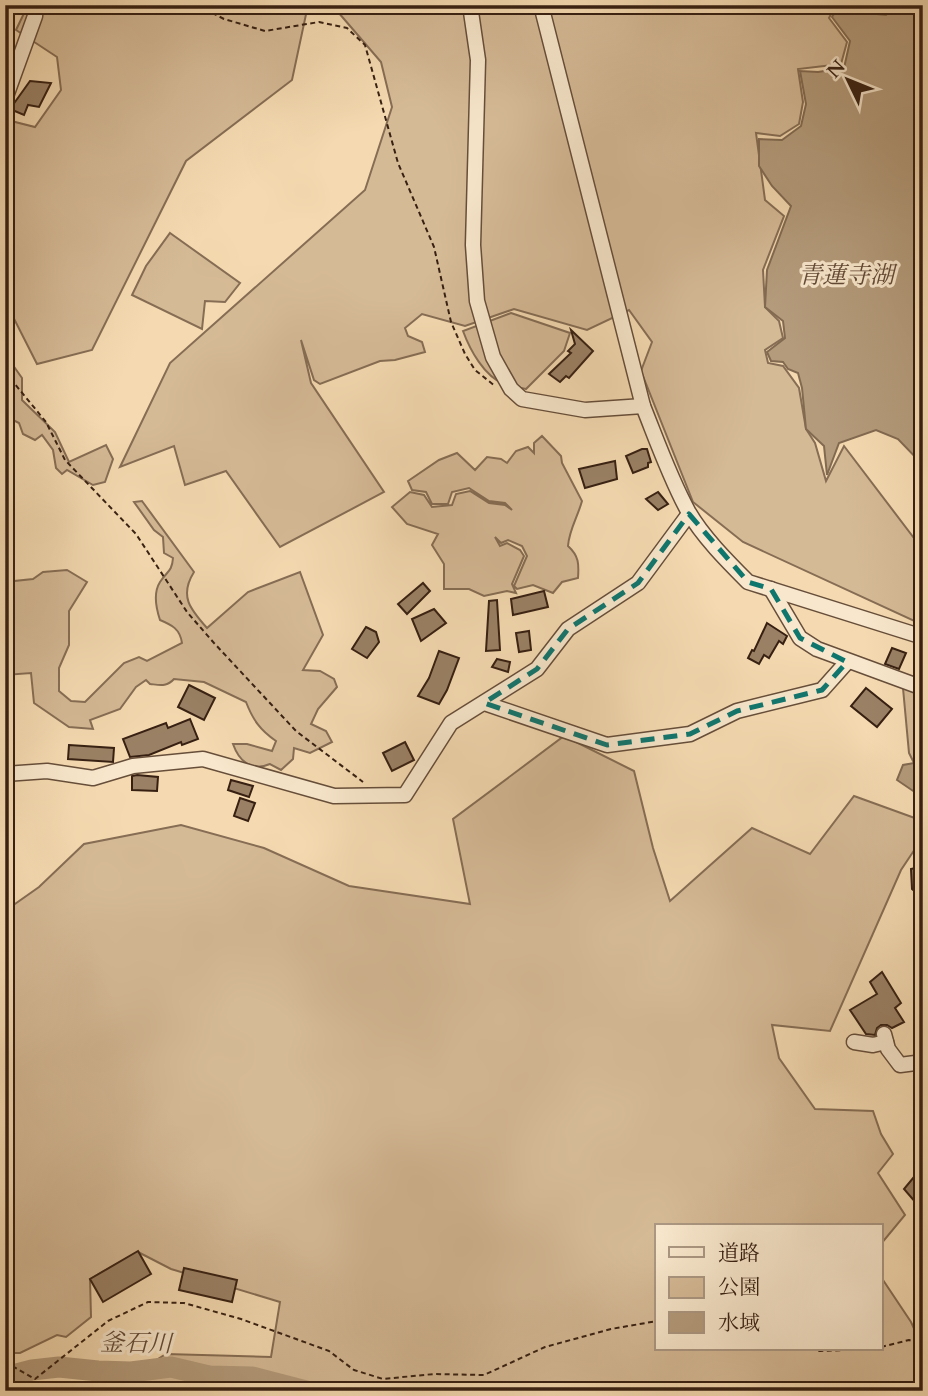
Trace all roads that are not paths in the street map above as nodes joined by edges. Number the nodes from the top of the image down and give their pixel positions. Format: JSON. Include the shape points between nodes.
{"nodes":[{"id":1,"x":36,"y":5,"type":"edge"},
{"id":2,"x":470,"y":5,"type":"edge"},
{"id":3,"x":541,"y":5,"type":"edge"},
{"id":4,"x":5,"y":99,"type":"edge"},
{"id":5,"x":643,"y":405,"type":"junction"},
{"id":6,"x":690,"y":514,"type":"junction"},
{"id":7,"x":771,"y":589,"type":"junction"},
{"id":8,"x":923,"y":637,"type":"edge"},
{"id":9,"x":847,"y":662,"type":"junction"},
{"id":10,"x":923,"y":688,"type":"edge"},
{"id":11,"x":484,"y":703,"type":"junction"},
{"id":12,"x":5,"y":774,"type":"edge"},
{"id":13,"x":854,"y":1042,"type":"dead end"},
{"id":14,"x":923,"y":1062,"type":"edge"}],
"edges":[{"from":1,"to":4,"type":"street"},
{"from":2,"to":5,"type":"street","via":[[478,60],[473,245],[477,301],[493,357],[511,389],[523,399],[585,410]]},
{"from":3,"to":5,"type":"street"},
{"from":5,"to":6,"type":"street"},
{"from":6,"to":7,"type":"street","via":[[748,582]]},
{"from":6,"to":11,"type":"street","via":[[638,583],[568,629],[537,670]]},
{"from":7,"to":8,"type":"street"},
{"from":7,"to":9,"type":"street","via":[[800,638]]},
{"from":9,"to":10,"type":"street"},
{"from":9,"to":11,"type":"street","via":[[822,690],[737,711],[690,734],[607,745]]},
{"from":11,"to":12,"type":"street","via":[[451,723],[405,795],[334,796],[203,759],[134,766],[93,778],[47,771]]},
{"from":13,"to":14,"type":"street","via":[[873,1045],[885,1038],[900,1065]]}]}
